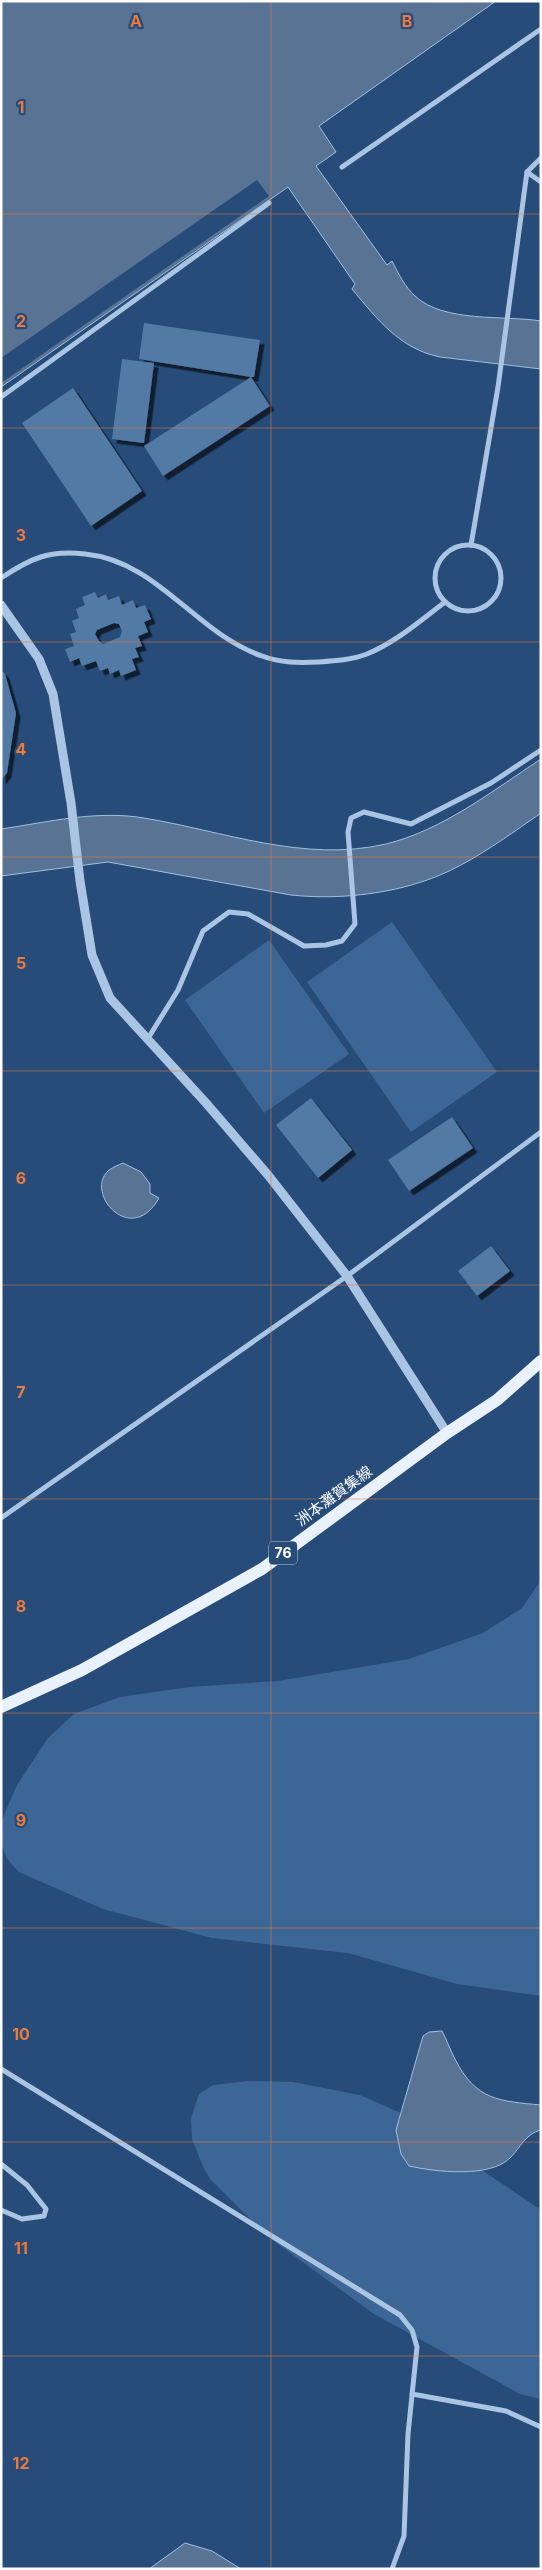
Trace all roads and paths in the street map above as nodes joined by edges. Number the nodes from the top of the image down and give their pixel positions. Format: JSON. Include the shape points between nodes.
{"nodes":[{"id":1,"x":541,"y":29,"type":"edge"},
{"id":2,"x":541,"y":158,"type":"edge"},
{"id":3,"x":342,"y":166,"type":"dead end"},
{"id":4,"x":528,"y":172,"type":"junction"},
{"id":5,"x":541,"y":182,"type":"edge"},
{"id":6,"x":268,"y":203,"type":"dead end"},
{"id":7,"x":1,"y":397,"type":"edge"},
{"id":8,"x":471,"y":545,"type":"junction"},
{"id":9,"x":1,"y":578,"type":"edge"},
{"id":10,"x":445,"y":602,"type":"junction"},
{"id":11,"x":1,"y":605,"type":"edge"},
{"id":12,"x":541,"y":750,"type":"edge"},
{"id":13,"x":146,"y":1040,"type":"junction"},
{"id":14,"x":541,"y":1132,"type":"edge"},
{"id":15,"x":347,"y":1276,"type":"junction"},
{"id":16,"x":541,"y":1361,"type":"edge"},
{"id":17,"x":447,"y":1434,"type":"junction"},
{"id":18,"x":1,"y":1518,"type":"edge"},
{"id":19,"x":1,"y":1707,"type":"edge"},
{"id":20,"x":1,"y":2069,"type":"edge"},
{"id":21,"x":1,"y":2164,"type":"edge"},
{"id":22,"x":1,"y":2210,"type":"edge"},
{"id":23,"x":412,"y":2394,"type":"junction"},
{"id":24,"x":541,"y":2426,"type":"edge"},
{"id":25,"x":392,"y":2569,"type":"edge"}],
"edges":[{"from":1,"to":3,"type":"street"},
{"from":2,"to":4,"type":"street"},
{"from":4,"to":5,"type":"street"},
{"from":4,"to":8,"type":"street","via":[[498,386]]},
{"from":6,"to":7,"type":"street"},
{"from":8,"to":10,"type":"street","via":[[449,550],[436,568],[436,588]]},
{"from":8,"to":10,"type":"street","via":[[491,554],[498,564],[500,586],[495,597],[488,605],[468,611],[458,610]]},
{"from":9,"to":10,"type":"street","via":[[53,552],[107,556],[142,573],[217,634],[263,657],[287,662],[334,661],[365,655],[398,638]]},
{"from":11,"to":13,"type":"street","via":[[38,659],[53,694],[72,802],[92,955],[110,998]]},
{"from":12,"to":13,"type":"street","via":[[491,783],[411,824],[364,812],[351,818],[348,832],[355,924],[342,940],[304,946],[248,914],[229,912],[203,931],[178,990]]},
{"from":13,"to":15,"type":"street","via":[[262,1168]]},
{"from":14,"to":15,"type":"street"},
{"from":15,"to":17,"type":"street"},
{"from":15,"to":18,"type":"street"},
{"from":16,"to":17,"type":"main road","name":"洲本灘賀集線","number":"76","via":[[497,1400]]},
{"from":17,"to":19,"type":"main road","name":"洲本灘賀集線","number":"76","via":[[262,1569],[82,1670]]},
{"from":20,"to":23,"type":"street","via":[[400,2315],[412,2330],[417,2347]]},
{"from":21,"to":22,"type":"street","via":[[28,2185],[46,2209],[44,2216],[22,2219]]},
{"from":23,"to":24,"type":"street","via":[[506,2411]]},
{"from":23,"to":25,"type":"street","via":[[404,2536]]}]}
